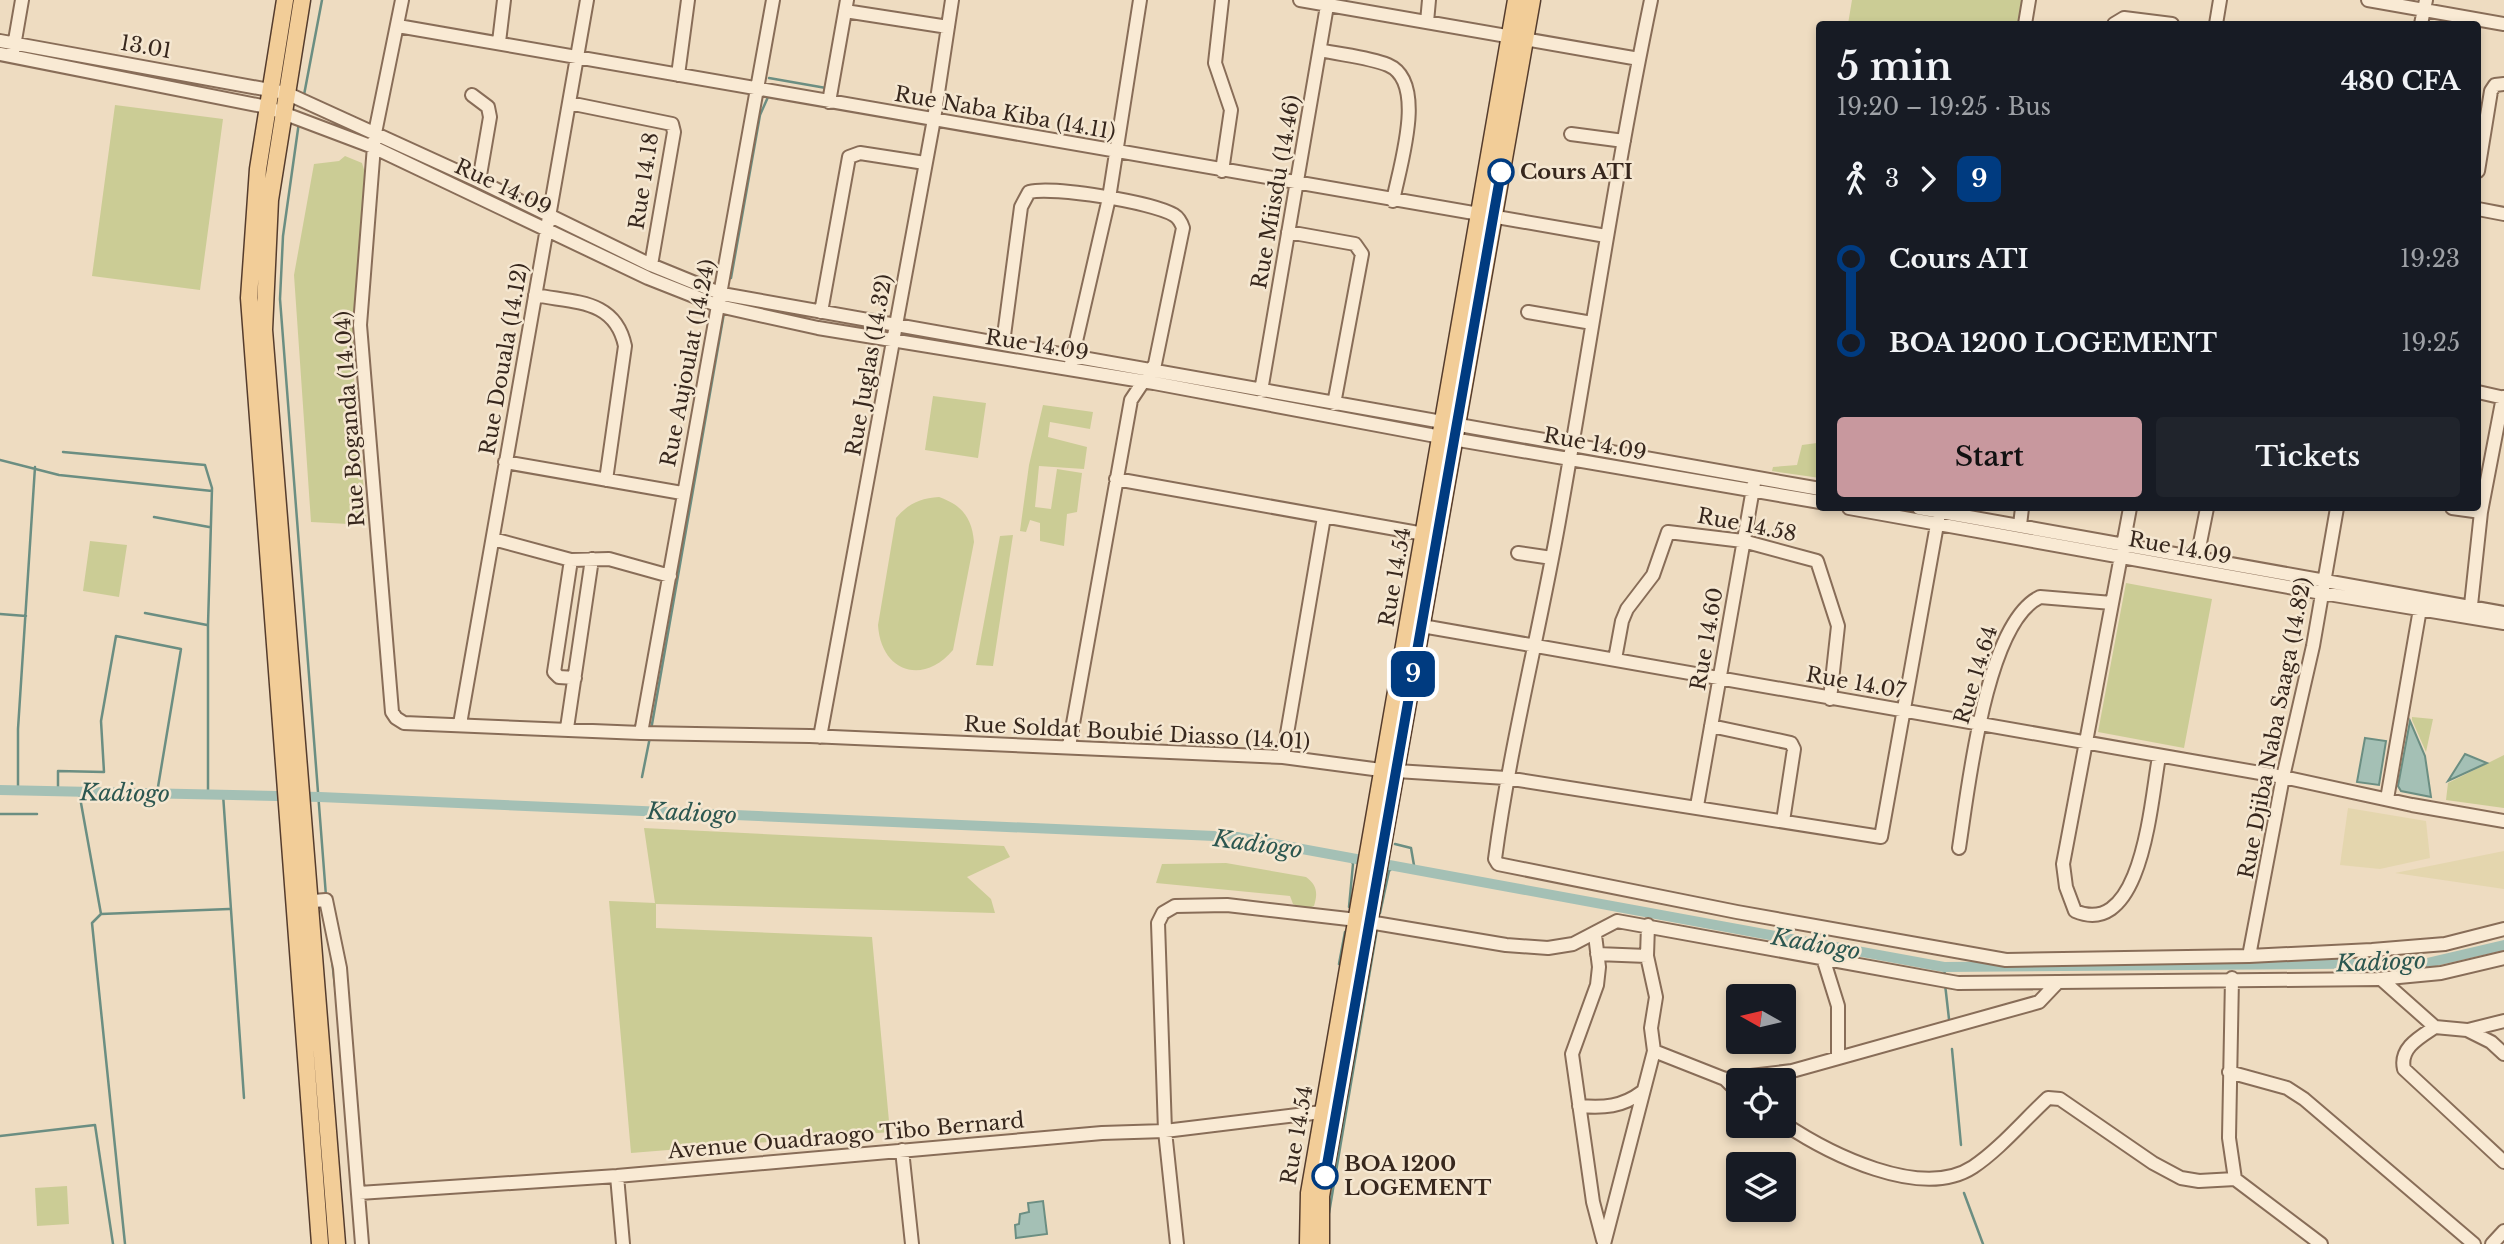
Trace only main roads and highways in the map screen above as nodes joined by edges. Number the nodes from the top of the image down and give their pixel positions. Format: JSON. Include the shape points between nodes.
{"nodes":[{"id":1,"x":285,"y":0,"type":"edge"},
{"id":2,"x":302,"y":0,"type":"edge"},
{"id":3,"x":1516,"y":0,"type":"edge"},
{"id":4,"x":1532,"y":0,"type":"edge"},
{"id":5,"x":1517,"y":37,"type":"junction"},
{"id":6,"x":278,"y":91,"type":"junction"},
{"id":7,"x":1449,"y":431,"type":"junction"},
{"id":8,"x":1388,"y":770,"type":"junction"},
{"id":9,"x":302,"y":902,"type":"junction"},
{"id":10,"x":1329,"y":1113,"type":"junction"},
{"id":11,"x":320,"y":1244,"type":"edge"},
{"id":12,"x":337,"y":1244,"type":"edge"},
{"id":13,"x":1308,"y":1244,"type":"edge"},
{"id":14,"x":1321,"y":1244,"type":"edge"}],
"edges":[{"from":1,"to":6,"type":"main road"},
{"from":2,"to":6,"type":"main road"},
{"from":3,"to":5,"type":"main road"},
{"from":4,"to":5,"type":"main road"},
{"from":5,"to":7,"type":"main road","name":"Rue 14.54"},
{"from":6,"to":9,"type":"main road","via":[[266,236],[264,330]]},
{"from":7,"to":8,"type":"main road","name":"Rue 14.54","via":[[1424,534]]},
{"from":7,"to":8,"type":"main road","via":[[1422,626]]},
{"from":8,"to":10,"type":"main road","name":"Rue 14.54"},
{"from":9,"to":11,"type":"main road"},
{"from":9,"to":12,"type":"main road"},
{"from":10,"to":13,"type":"main road","name":"Rue 14.54","via":[[1309,1193]]},
{"from":10,"to":14,"type":"main road","name":"Rue 14.54"}]}
